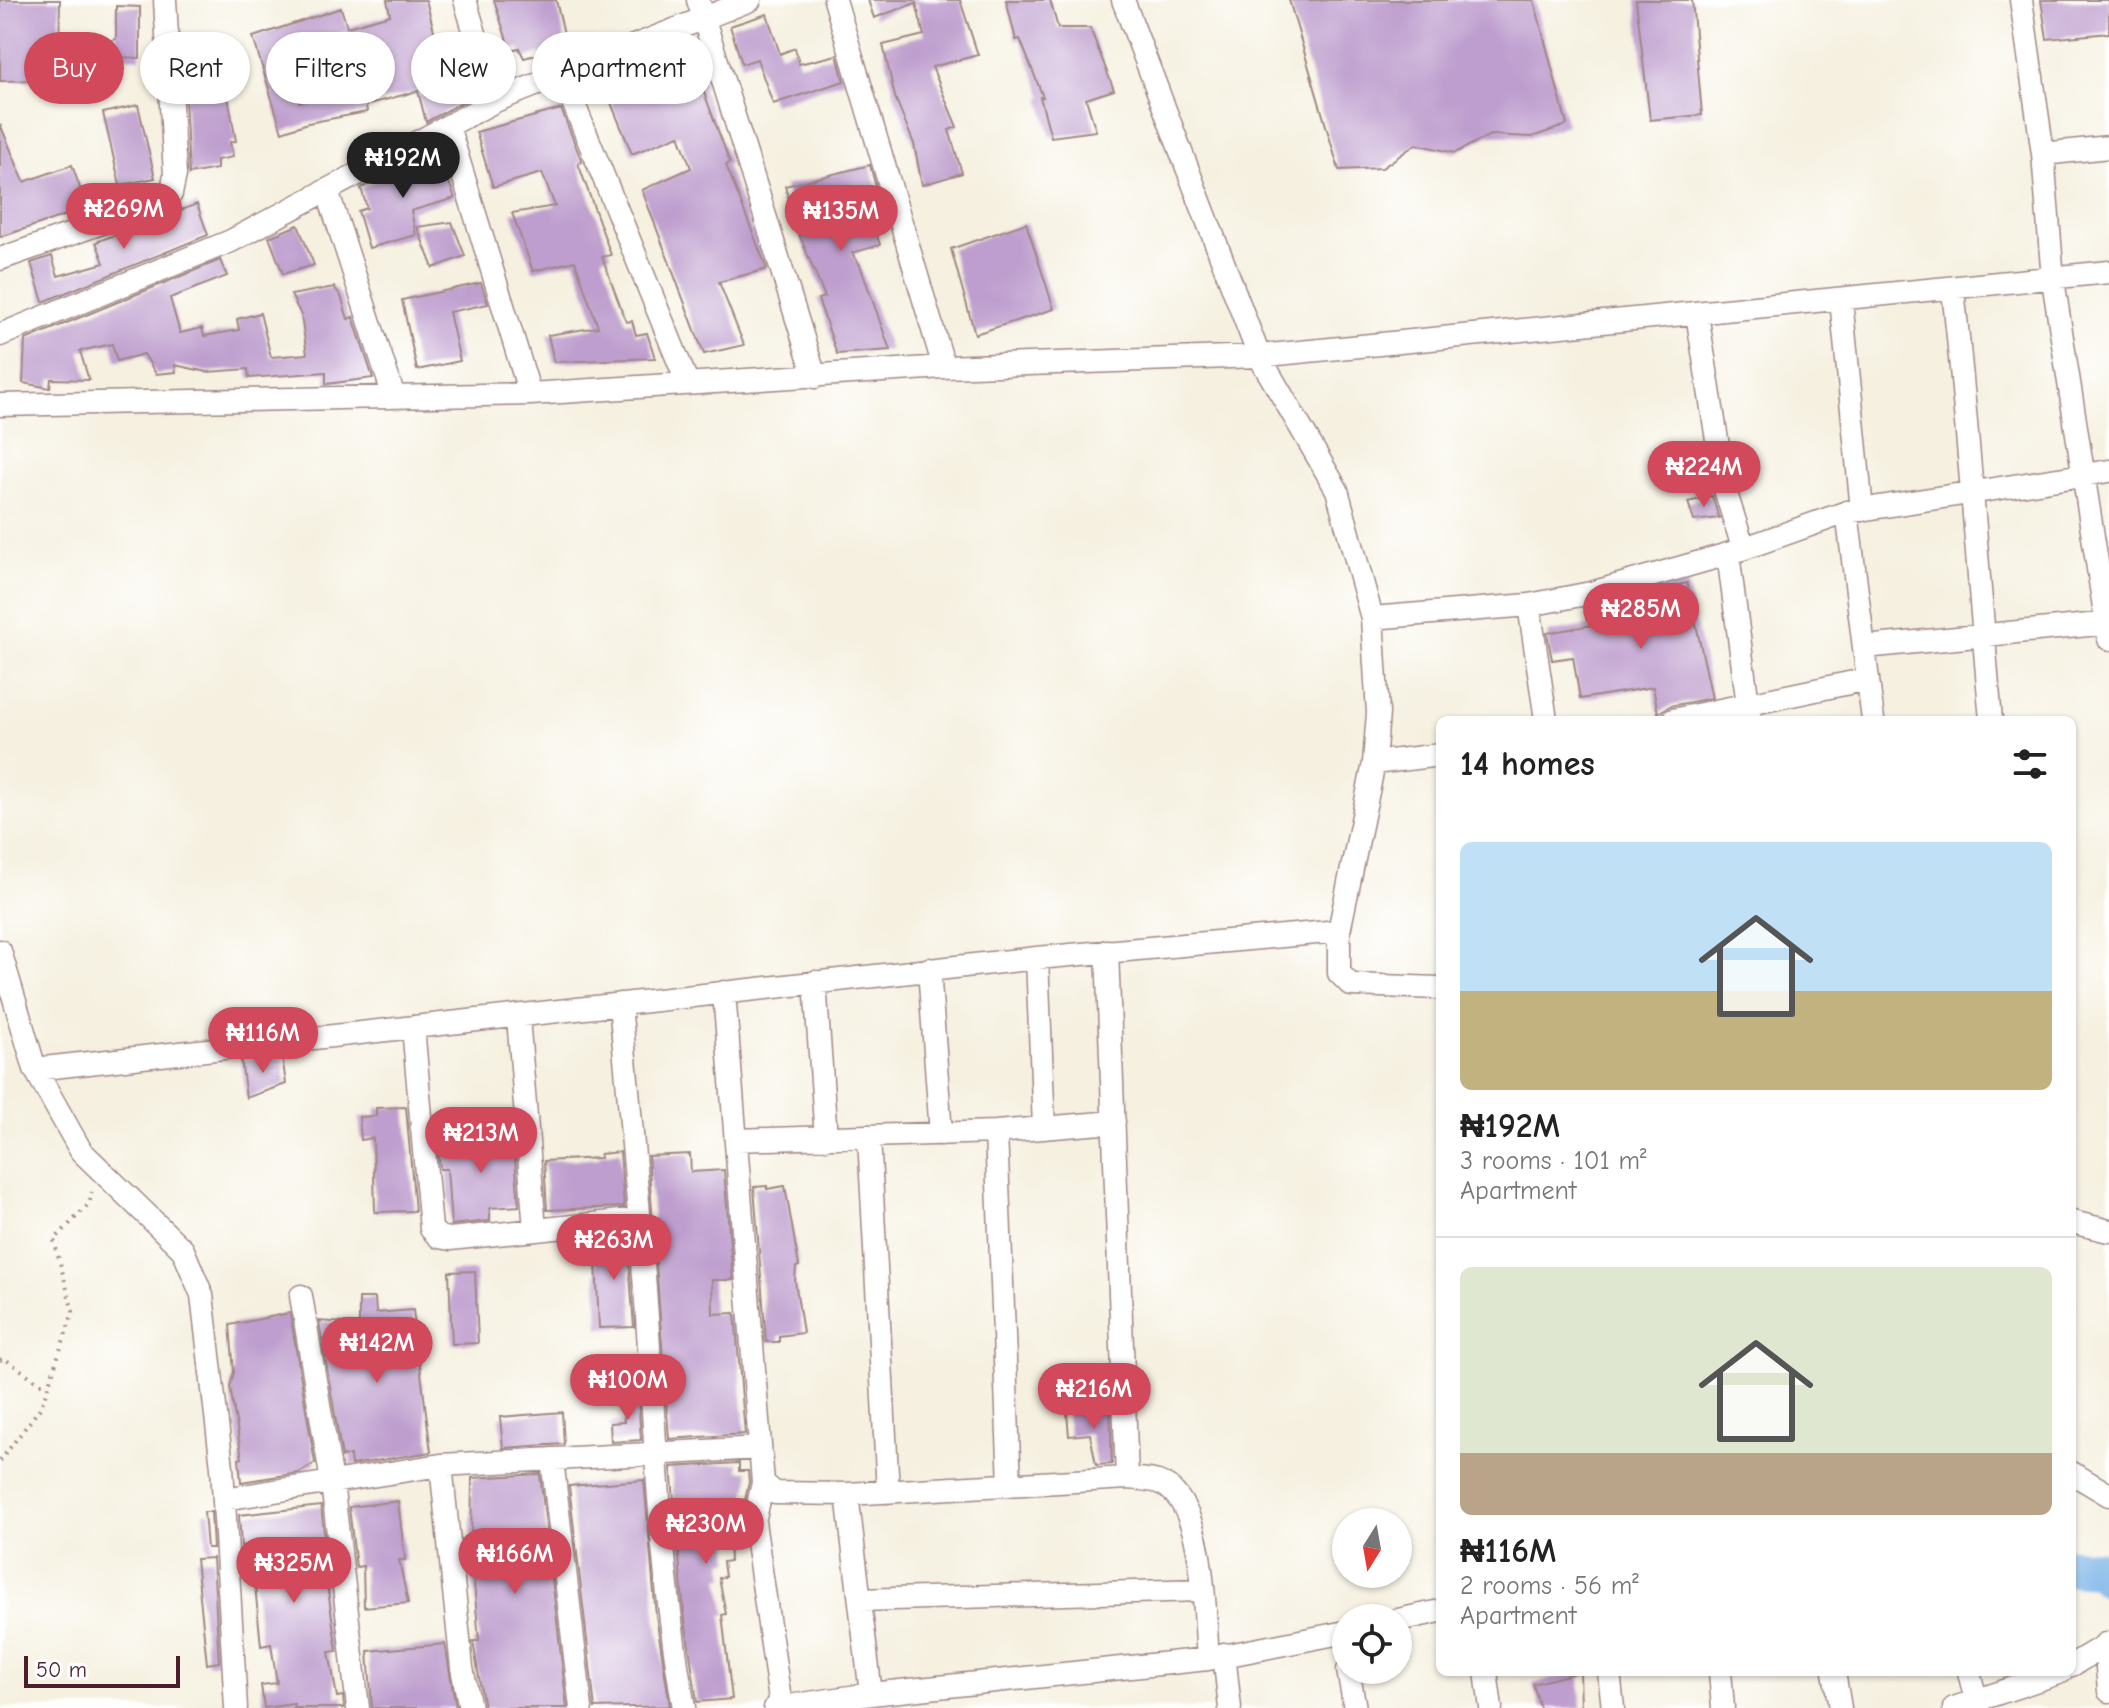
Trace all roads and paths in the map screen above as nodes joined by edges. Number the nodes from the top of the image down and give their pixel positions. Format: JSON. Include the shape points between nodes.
{"nodes":[{"id":1,"x":165,"y":0,"type":"edge"},
{"id":2,"x":465,"y":0,"type":"edge"},
{"id":3,"x":750,"y":0,"type":"edge"},
{"id":4,"x":835,"y":0,"type":"edge"},
{"id":5,"x":1123,"y":0,"type":"edge"},
{"id":6,"x":2021,"y":0,"type":"edge"},
{"id":7,"x":700,"y":10,"type":"edge"},
{"id":8,"x":475,"y":32,"type":"edge"},
{"id":9,"x":653,"y":32,"type":"edge"},
{"id":10,"x":489,"y":104,"type":"edge"},
{"id":11,"x":574,"y":104,"type":"edge"},
{"id":12,"x":448,"y":126,"type":"junction"},
{"id":13,"x":2109,"y":147,"type":"edge"},
{"id":14,"x":2043,"y":154,"type":"junction"},
{"id":15,"x":327,"y":190,"type":"junction"},
{"id":16,"x":0,"y":259,"type":"edge"},
{"id":17,"x":2109,"y":272,"type":"edge"},
{"id":18,"x":2053,"y":280,"type":"junction"},
{"id":19,"x":1953,"y":290,"type":"junction"},
{"id":20,"x":1841,"y":300,"type":"junction"},
{"id":21,"x":1697,"y":314,"type":"junction"},
{"id":22,"x":0,"y":335,"type":"edge"},
{"id":23,"x":1259,"y":356,"type":"junction"},
{"id":24,"x":944,"y":367,"type":"junction"},
{"id":25,"x":815,"y":377,"type":"junction"},
{"id":26,"x":687,"y":382,"type":"junction"},
{"id":27,"x":530,"y":394,"type":"junction"},
{"id":28,"x":394,"y":397,"type":"junction"},
{"id":29,"x":0,"y":405,"type":"edge"},
{"id":30,"x":2109,"y":471,"type":"edge"},
{"id":31,"x":2085,"y":476,"type":"junction"},
{"id":32,"x":1970,"y":491,"type":"junction"},
{"id":33,"x":1854,"y":511,"type":"junction"},
{"id":34,"x":1736,"y":550,"type":"junction"},
{"id":35,"x":1529,"y":605,"type":"junction"},
{"id":36,"x":1372,"y":618,"type":"junction"},
{"id":37,"x":2108,"y":628,"type":"edge"},
{"id":38,"x":1983,"y":638,"type":"junction"},
{"id":39,"x":1865,"y":647,"type":"junction"},
{"id":40,"x":1868,"y":679,"type":"junction"},
{"id":41,"x":1750,"y":711,"type":"edge"},
{"id":42,"x":1545,"y":716,"type":"edge"},
{"id":43,"x":1707,"y":716,"type":"edge"},
{"id":44,"x":1873,"y":716,"type":"edge"},
{"id":45,"x":1991,"y":716,"type":"edge"},
{"id":46,"x":1436,"y":755,"type":"edge"},
{"id":47,"x":1374,"y":763,"type":"junction"},
{"id":48,"x":1339,"y":931,"type":"junction"},
{"id":49,"x":0,"y":951,"type":"edge"},
{"id":50,"x":1107,"y":951,"type":"junction"},
{"id":51,"x":1037,"y":958,"type":"junction"},
{"id":52,"x":929,"y":969,"type":"junction"},
{"id":53,"x":815,"y":982,"type":"junction"},
{"id":54,"x":1436,"y":988,"type":"edge"},
{"id":55,"x":724,"y":992,"type":"junction"},
{"id":56,"x":620,"y":1004,"type":"junction"},
{"id":57,"x":518,"y":1017,"type":"junction"},
{"id":58,"x":413,"y":1027,"type":"junction"},
{"id":59,"x":35,"y":1069,"type":"junction"},
{"id":60,"x":1114,"y":1122,"type":"junction"},
{"id":61,"x":1044,"y":1128,"type":"junction"},
{"id":62,"x":996,"y":1132,"type":"junction"},
{"id":63,"x":941,"y":1134,"type":"junction"},
{"id":64,"x":869,"y":1137,"type":"junction"},
{"id":65,"x":826,"y":1138,"type":"junction"},
{"id":66,"x":736,"y":1140,"type":"junction"},
{"id":67,"x":98,"y":1168,"type":"junction"},
{"id":68,"x":640,"y":1219,"type":"junction"},
{"id":69,"x":2076,"y":1223,"type":"edge"},
{"id":70,"x":535,"y":1230,"type":"junction"},
{"id":71,"x":2109,"y":1231,"type":"edge"},
{"id":72,"x":301,"y":1296,"type":"dead end"},
{"id":73,"x":0,"y":1360,"type":"edge"},
{"id":74,"x":47,"y":1388,"type":"junction"},
{"id":75,"x":760,"y":1448,"type":"junction"},
{"id":76,"x":654,"y":1453,"type":"junction"},
{"id":77,"x":552,"y":1459,"type":"junction"},
{"id":78,"x":0,"y":1461,"type":"edge"},
{"id":79,"x":441,"y":1465,"type":"junction"},
{"id":80,"x":2076,"y":1475,"type":"edge"},
{"id":81,"x":1127,"y":1478,"type":"junction"},
{"id":82,"x":332,"y":1482,"type":"junction"},
{"id":83,"x":763,"y":1483,"type":"junction"},
{"id":84,"x":1010,"y":1485,"type":"junction"},
{"id":85,"x":888,"y":1492,"type":"junction"},
{"id":86,"x":847,"y":1494,"type":"junction"},
{"id":87,"x":2109,"y":1495,"type":"edge"},
{"id":88,"x":224,"y":1499,"type":"junction"},
{"id":89,"x":1201,"y":1590,"type":"junction"},
{"id":90,"x":860,"y":1600,"type":"junction"},
{"id":91,"x":1436,"y":1612,"type":"edge"},
{"id":92,"x":1412,"y":1617,"type":"edge"},
{"id":93,"x":1332,"y":1634,"type":"edge"},
{"id":94,"x":2107,"y":1644,"type":"edge"},
{"id":95,"x":1216,"y":1656,"type":"junction"},
{"id":96,"x":2076,"y":1663,"type":"edge"},
{"id":97,"x":1487,"y":1676,"type":"edge"},
{"id":98,"x":1609,"y":1676,"type":"edge"},
{"id":99,"x":1720,"y":1676,"type":"edge"},
{"id":100,"x":1835,"y":1676,"type":"edge"},
{"id":101,"x":1970,"y":1676,"type":"edge"},
{"id":102,"x":2050,"y":1676,"type":"edge"},
{"id":103,"x":1351,"y":1684,"type":"edge"},
{"id":104,"x":2109,"y":1691,"type":"edge"},
{"id":105,"x":871,"y":1694,"type":"junction"},
{"id":106,"x":1977,"y":1704,"type":"edge"},
{"id":107,"x":781,"y":1707,"type":"edge"},
{"id":108,"x":236,"y":1708,"type":"edge"},
{"id":109,"x":358,"y":1708,"type":"edge"},
{"id":110,"x":470,"y":1708,"type":"edge"},
{"id":111,"x":581,"y":1708,"type":"edge"},
{"id":112,"x":684,"y":1708,"type":"edge"},
{"id":113,"x":775,"y":1708,"type":"edge"},
{"id":114,"x":1230,"y":1708,"type":"edge"},
{"id":115,"x":1355,"y":1708,"type":"edge"},
{"id":116,"x":1491,"y":1708,"type":"edge"},
{"id":117,"x":1613,"y":1708,"type":"edge"},
{"id":118,"x":1723,"y":1708,"type":"edge"},
{"id":119,"x":1840,"y":1708,"type":"edge"},
{"id":120,"x":1954,"y":1708,"type":"edge"}],
"edges":[{"from":1,"to":16,"type":"street","via":[[175,175],[171,194],[164,201]]},
{"from":2,"to":8,"type":"street"},
{"from":3,"to":7,"type":"street"},
{"from":4,"to":24,"type":"street"},
{"from":5,"to":23,"type":"street"},
{"from":6,"to":14,"type":"street"},
{"from":7,"to":9,"type":"street"},
{"from":7,"to":25,"type":"street"},
{"from":10,"to":12,"type":"street"},
{"from":11,"to":26,"type":"street"},
{"from":12,"to":15,"type":"street"},
{"from":12,"to":27,"type":"street"},
{"from":13,"to":14,"type":"street"},
{"from":14,"to":18,"type":"street"},
{"from":15,"to":22,"type":"street","via":[[231,241]]},
{"from":15,"to":28,"type":"street"},
{"from":17,"to":18,"type":"street"},
{"from":18,"to":19,"type":"street"},
{"from":18,"to":31,"type":"street"},
{"from":19,"to":20,"type":"street"},
{"from":19,"to":32,"type":"street"},
{"from":20,"to":21,"type":"street"},
{"from":20,"to":33,"type":"street"},
{"from":21,"to":23,"type":"street"},
{"from":21,"to":34,"type":"street"},
{"from":23,"to":24,"type":"street"},
{"from":23,"to":36,"type":"street","via":[[1337,490]]},
{"from":24,"to":25,"type":"street"},
{"from":25,"to":26,"type":"street"},
{"from":26,"to":27,"type":"street"},
{"from":27,"to":28,"type":"street"},
{"from":28,"to":29,"type":"street"},
{"from":30,"to":31,"type":"street"},
{"from":31,"to":32,"type":"street"},
{"from":31,"to":37,"type":"street"},
{"from":32,"to":33,"type":"street"},
{"from":32,"to":38,"type":"street"},
{"from":33,"to":34,"type":"street"},
{"from":33,"to":39,"type":"street"},
{"from":34,"to":35,"type":"street","via":[[1591,593]]},
{"from":34,"to":41,"type":"street"},
{"from":35,"to":36,"type":"street"},
{"from":35,"to":42,"type":"street"},
{"from":36,"to":47,"type":"street","via":[[1378,713]]},
{"from":37,"to":38,"type":"street"},
{"from":38,"to":39,"type":"street"},
{"from":38,"to":45,"type":"street"},
{"from":39,"to":40,"type":"street"},
{"from":40,"to":41,"type":"street"},
{"from":40,"to":44,"type":"street"},
{"from":41,"to":43,"type":"street"},
{"from":46,"to":47,"type":"street"},
{"from":47,"to":48,"type":"street"},
{"from":48,"to":50,"type":"street"},
{"from":48,"to":54,"type":"street","via":[[1339,973],[1351,985]]},
{"from":49,"to":59,"type":"street"},
{"from":50,"to":51,"type":"street"},
{"from":50,"to":60,"type":"street"},
{"from":51,"to":52,"type":"street"},
{"from":51,"to":61,"type":"street"},
{"from":52,"to":53,"type":"street"},
{"from":52,"to":63,"type":"street"},
{"from":53,"to":55,"type":"street"},
{"from":53,"to":65,"type":"street"},
{"from":55,"to":56,"type":"street"},
{"from":55,"to":66,"type":"street"},
{"from":56,"to":57,"type":"street"},
{"from":56,"to":68,"type":"street"},
{"from":57,"to":58,"type":"street"},
{"from":57,"to":70,"type":"street"},
{"from":58,"to":59,"type":"street"},
{"from":58,"to":70,"type":"street","via":[[431,1229],[450,1239]]},
{"from":59,"to":67,"type":"street","via":[[81,1151]]},
{"from":60,"to":61,"type":"street"},
{"from":60,"to":81,"type":"street"},
{"from":61,"to":62,"type":"street"},
{"from":62,"to":63,"type":"street"},
{"from":62,"to":84,"type":"street"},
{"from":63,"to":64,"type":"street"},
{"from":64,"to":65,"type":"street"},
{"from":64,"to":85,"type":"street"},
{"from":65,"to":66,"type":"street"},
{"from":66,"to":75,"type":"street"},
{"from":67,"to":74,"type":"path","via":[[89,1204],[54,1240],[73,1312]]},
{"from":67,"to":88,"type":"street","via":[[183,1250],[202,1295]]},
{"from":68,"to":70,"type":"street"},
{"from":68,"to":76,"type":"street"},
{"from":69,"to":71,"type":"street"},
{"from":72,"to":82,"type":"street"},
{"from":73,"to":74,"type":"path"},
{"from":74,"to":78,"type":"path","via":[[41,1407]]},
{"from":75,"to":76,"type":"street"},
{"from":75,"to":83,"type":"street"},
{"from":76,"to":77,"type":"street"},
{"from":76,"to":112,"type":"street"},
{"from":77,"to":79,"type":"street"},
{"from":77,"to":111,"type":"street"},
{"from":79,"to":82,"type":"street"},
{"from":79,"to":110,"type":"street"},
{"from":80,"to":87,"type":"street"},
{"from":81,"to":84,"type":"street"},
{"from":81,"to":89,"type":"street","via":[[1159,1483],[1178,1496],[1196,1533]]},
{"from":82,"to":88,"type":"street"},
{"from":82,"to":109,"type":"street"},
{"from":83,"to":86,"type":"street","via":[[775,1493]]},
{"from":83,"to":107,"type":"street","via":[[754,1522]]},
{"from":84,"to":85,"type":"street"},
{"from":85,"to":86,"type":"street"},
{"from":86,"to":90,"type":"street"},
{"from":88,"to":108,"type":"street"},
{"from":89,"to":90,"type":"street"},
{"from":89,"to":95,"type":"street"},
{"from":90,"to":105,"type":"street"},
{"from":91,"to":92,"type":"street"},
{"from":93,"to":95,"type":"street"},
{"from":94,"to":96,"type":"street"},
{"from":94,"to":104,"type":"street"},
{"from":95,"to":105,"type":"street"},
{"from":95,"to":114,"type":"street"},
{"from":97,"to":116,"type":"street"},
{"from":98,"to":117,"type":"street"},
{"from":99,"to":118,"type":"street"},
{"from":100,"to":119,"type":"street"},
{"from":101,"to":106,"type":"street"},
{"from":102,"to":106,"type":"street"},
{"from":103,"to":115,"type":"street"},
{"from":105,"to":107,"type":"street"},
{"from":106,"to":120,"type":"street"},
{"from":107,"to":113,"type":"street"}]}
